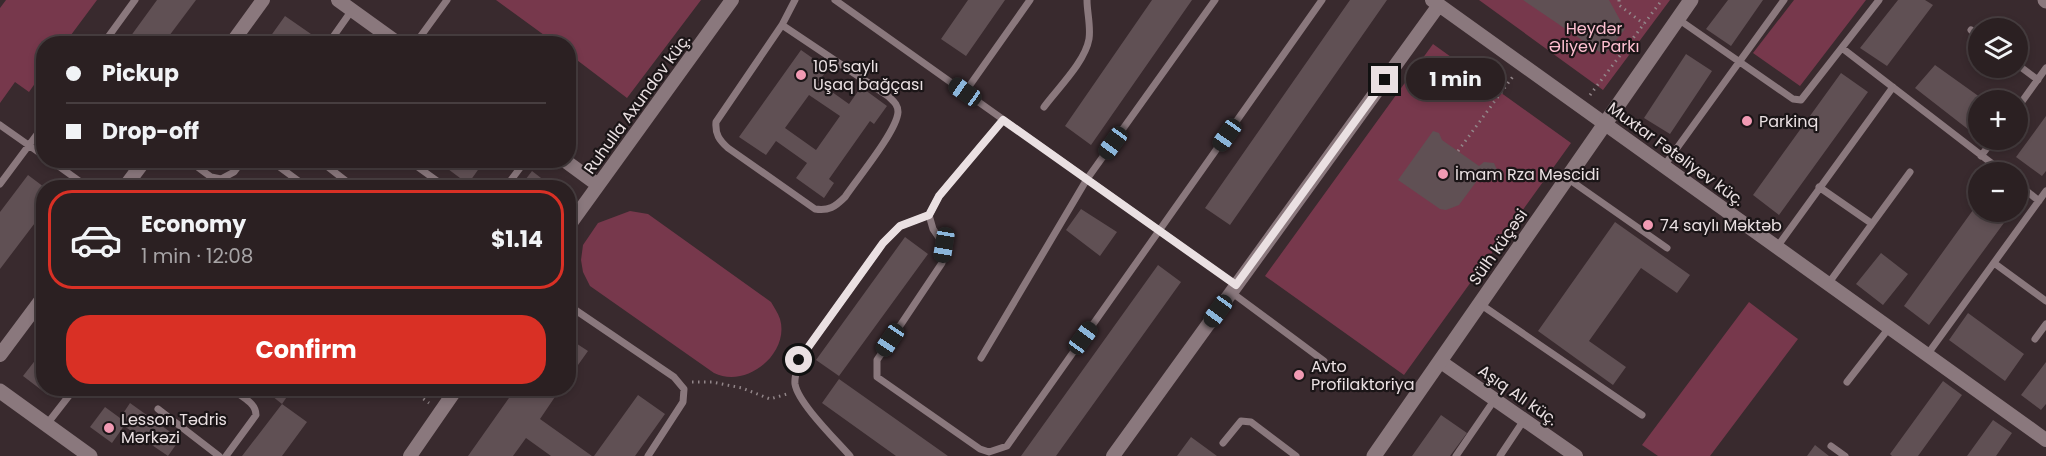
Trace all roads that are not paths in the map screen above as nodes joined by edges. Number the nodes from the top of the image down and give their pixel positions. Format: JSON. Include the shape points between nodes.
{"nodes":[{"id":1,"x":135,"y":0,"type":"edge"},
{"id":2,"x":263,"y":0,"type":"edge"},
{"id":3,"x":338,"y":0,"type":"edge"},
{"id":4,"x":447,"y":0,"type":"edge"},
{"id":5,"x":732,"y":0,"type":"edge"},
{"id":6,"x":795,"y":0,"type":"edge"},
{"id":7,"x":835,"y":0,"type":"edge"},
{"id":8,"x":1030,"y":0,"type":"edge"},
{"id":9,"x":1087,"y":0,"type":"edge"},
{"id":10,"x":1215,"y":0,"type":"edge"},
{"id":11,"x":1322,"y":0,"type":"edge"},
{"id":12,"x":1691,"y":0,"type":"edge"},
{"id":13,"x":1784,"y":0,"type":"edge"},
{"id":14,"x":1880,"y":0,"type":"edge"},
{"id":15,"x":1435,"y":2,"type":"edge"},
{"id":16,"x":845,"y":3,"type":"edge"},
{"id":17,"x":352,"y":10,"type":"junction"},
{"id":18,"x":1678,"y":19,"type":"junction"},
{"id":19,"x":782,"y":25,"type":"junction"},
{"id":20,"x":109,"y":36,"type":"edge"},
{"id":21,"x":237,"y":36,"type":"edge"},
{"id":22,"x":334,"y":36,"type":"edge"},
{"id":23,"x":388,"y":36,"type":"edge"},
{"id":24,"x":421,"y":36,"type":"edge"},
{"id":25,"x":1842,"y":48,"type":"junction"},
{"id":26,"x":1738,"y":61,"type":"junction"},
{"id":27,"x":2046,"y":68,"type":"edge"},
{"id":28,"x":2028,"y":72,"type":"edge"},
{"id":29,"x":2038,"y":80,"type":"junction"},
{"id":30,"x":1893,"y":87,"type":"junction"},
{"id":31,"x":965,"y":92,"type":"junction"},
{"id":32,"x":2028,"y":94,"type":"edge"},
{"id":33,"x":1044,"y":107,"type":"dead end"},
{"id":34,"x":1003,"y":120,"type":"junction"},
{"id":35,"x":1605,"y":123,"type":"junction"},
{"id":36,"x":0,"y":125,"type":"edge"},
{"id":37,"x":36,"y":136,"type":"edge"},
{"id":38,"x":29,"y":145,"type":"junction"},
{"id":39,"x":36,"y":150,"type":"edge"},
{"id":40,"x":1986,"y":150,"type":"edge"},
{"id":41,"x":1981,"y":156,"type":"junction"},
{"id":42,"x":1989,"y":162,"type":"edge"},
{"id":43,"x":1664,"y":166,"type":"junction"},
{"id":44,"x":61,"y":168,"type":"edge"},
{"id":45,"x":199,"y":168,"type":"edge"},
{"id":46,"x":237,"y":168,"type":"edge"},
{"id":47,"x":281,"y":168,"type":"edge"},
{"id":48,"x":329,"y":168,"type":"edge"},
{"id":49,"x":419,"y":168,"type":"edge"},
{"id":50,"x":575,"y":168,"type":"edge"},
{"id":51,"x":1910,"y":172,"type":"dead end"},
{"id":52,"x":1567,"y":178,"type":"junction"},
{"id":53,"x":1087,"y":179,"type":"junction"},
{"id":54,"x":78,"y":180,"type":"edge"},
{"id":55,"x":297,"y":180,"type":"edge"},
{"id":56,"x":345,"y":180,"type":"edge"},
{"id":57,"x":435,"y":180,"type":"edge"},
{"id":58,"x":0,"y":184,"type":"edge"},
{"id":59,"x":598,"y":185,"type":"junction"},
{"id":60,"x":1819,"y":187,"type":"junction"},
{"id":61,"x":2046,"y":191,"type":"edge"},
{"id":62,"x":2028,"y":192,"type":"edge"},
{"id":63,"x":2039,"y":201,"type":"junction"},
{"id":64,"x":929,"y":215,"type":"junction"},
{"id":65,"x":576,"y":216,"type":"edge"},
{"id":66,"x":1871,"y":224,"type":"junction"},
{"id":67,"x":1160,"y":231,"type":"junction"},
{"id":68,"x":1777,"y":247,"type":"junction"},
{"id":69,"x":1667,"y":248,"type":"dead end"},
{"id":70,"x":1995,"y":263,"type":"junction"},
{"id":71,"x":1828,"y":284,"type":"junction"},
{"id":72,"x":1234,"y":289,"type":"junction"},
{"id":73,"x":2046,"y":301,"type":"edge"},
{"id":74,"x":1480,"y":304,"type":"junction"},
{"id":75,"x":36,"y":307,"type":"edge"},
{"id":76,"x":576,"y":310,"type":"edge"},
{"id":77,"x":2046,"y":324,"type":"edge"},
{"id":78,"x":1889,"y":328,"type":"junction"},
{"id":79,"x":2035,"y":339,"type":"dead end"},
{"id":80,"x":0,"y":354,"type":"edge"},
{"id":81,"x":1927,"y":355,"type":"junction"},
{"id":82,"x":981,"y":358,"type":"dead end"},
{"id":83,"x":1324,"y":361,"type":"dead end"},
{"id":84,"x":1441,"y":362,"type":"junction"},
{"id":85,"x":1847,"y":382,"type":"dead end"},
{"id":86,"x":0,"y":391,"type":"edge"},
{"id":87,"x":69,"y":396,"type":"edge"},
{"id":88,"x":241,"y":396,"type":"edge"},
{"id":89,"x":451,"y":396,"type":"edge"},
{"id":90,"x":1495,"y":399,"type":"junction"},
{"id":91,"x":158,"y":409,"type":"dead end"},
{"id":92,"x":1642,"y":415,"type":"dead end"},
{"id":93,"x":1524,"y":420,"type":"junction"},
{"id":94,"x":47,"y":425,"type":"junction"},
{"id":95,"x":2046,"y":440,"type":"edge"},
{"id":96,"x":1223,"y":443,"type":"dead end"},
{"id":97,"x":1831,"y":446,"type":"dead end"},
{"id":98,"x":90,"y":456,"type":"edge"},
{"id":99,"x":219,"y":456,"type":"edge"},
{"id":100,"x":226,"y":456,"type":"edge"},
{"id":101,"x":410,"y":456,"type":"edge"},
{"id":102,"x":648,"y":456,"type":"edge"},
{"id":103,"x":850,"y":456,"type":"edge"},
{"id":104,"x":1113,"y":456,"type":"edge"},
{"id":105,"x":1296,"y":456,"type":"edge"},
{"id":106,"x":1374,"y":456,"type":"edge"},
{"id":107,"x":1456,"y":456,"type":"edge"},
{"id":108,"x":1500,"y":456,"type":"edge"},
{"id":109,"x":1576,"y":456,"type":"edge"},
{"id":110,"x":1845,"y":456,"type":"edge"}],
"edges":[{"from":1,"to":20,"type":"lane"},
{"from":2,"to":21,"type":"street"},
{"from":3,"to":17,"type":"street"},
{"from":4,"to":24,"type":"lane"},
{"from":5,"to":59,"type":"street","name":"Ruhulla Axundov küç."},
{"from":6,"to":19,"type":"lane"},
{"from":7,"to":16,"type":"lane"},
{"from":8,"to":31,"type":"lane"},
{"from":9,"to":33,"type":"lane","via":[[1089,38],[1076,65]]},
{"from":10,"to":53,"type":"lane"},
{"from":11,"to":67,"type":"lane"},
{"from":12,"to":18,"type":"street","name":"Sülh küçəsi"},
{"from":13,"to":26,"type":"lane"},
{"from":14,"to":25,"type":"lane"},
{"from":15,"to":35,"type":"street","name":"Muxtar Fətəliyev küç."},
{"from":15,"to":72,"type":"street"},
{"from":16,"to":31,"type":"lane"},
{"from":17,"to":22,"type":"lane"},
{"from":17,"to":23,"type":"street"},
{"from":18,"to":26,"type":"lane"},
{"from":18,"to":35,"type":"street","name":"Sülh küçəsi"},
{"from":19,"to":19,"type":"lane","via":[[716,122],[716,131],[728,148],[815,209],[825,210],[845,197],[893,129],[897,105]]},
{"from":25,"to":26,"type":"lane","via":[[1802,100],[1793,99]]},
{"from":25,"to":30,"type":"lane"},
{"from":26,"to":43,"type":"lane"},
{"from":27,"to":29,"type":"lane"},
{"from":28,"to":29,"type":"lane"},
{"from":29,"to":32,"type":"lane"},
{"from":30,"to":41,"type":"lane"},
{"from":30,"to":60,"type":"lane"},
{"from":31,"to":34,"type":"lane"},
{"from":34,"to":53,"type":"lane"},
{"from":34,"to":64,"type":"lane","via":[[939,196]]},
{"from":35,"to":43,"type":"street","name":"Muxtar Fətəliyev küç."},
{"from":35,"to":52,"type":"street","name":"Sülh küçəsi"},
{"from":36,"to":38,"type":"lane"},
{"from":37,"to":38,"type":"lane"},
{"from":38,"to":39,"type":"lane"},
{"from":38,"to":58,"type":"lane"},
{"from":40,"to":41,"type":"lane"},
{"from":41,"to":42,"type":"lane"},
{"from":43,"to":68,"type":"street","name":"Muxtar Fətəliyev küç."},
{"from":44,"to":54,"type":"lane"},
{"from":45,"to":46,"type":"lane","via":[[221,179]]},
{"from":47,"to":55,"type":"lane"},
{"from":48,"to":56,"type":"lane"},
{"from":49,"to":57,"type":"lane"},
{"from":50,"to":59,"type":"street"},
{"from":51,"to":66,"type":"lane"},
{"from":52,"to":69,"type":"lane"},
{"from":52,"to":74,"type":"street","name":"Sülh küçəsi"},
{"from":53,"to":67,"type":"lane"},
{"from":53,"to":82,"type":"lane"},
{"from":59,"to":65,"type":"street","name":"Ruhulla Axundov küç."},
{"from":60,"to":66,"type":"lane"},
{"from":60,"to":68,"type":"lane"},
{"from":61,"to":63,"type":"lane"},
{"from":62,"to":63,"type":"lane"},
{"from":63,"to":70,"type":"lane"},
{"from":64,"to":67,"type":"lane","via":[[944,245],[942,262],[877,360],[877,377],[989,452],[1006,446]]},
{"from":64,"to":103,"type":"lane","via":[[900,226],[883,243],[799,360],[796,390]]},
{"from":66,"to":71,"type":"lane"},
{"from":67,"to":72,"type":"lane"},
{"from":68,"to":71,"type":"street","name":"Muxtar Fətəliyev küç."},
{"from":70,"to":73,"type":"lane"},
{"from":70,"to":81,"type":"lane"},
{"from":71,"to":78,"type":"street","name":"Muxtar Fətəliyev küç."},
{"from":72,"to":83,"type":"lane"},
{"from":72,"to":104,"type":"street"},
{"from":74,"to":84,"type":"street","name":"Sülh küçəsi"},
{"from":74,"to":92,"type":"lane"},
{"from":75,"to":80,"type":"street"},
{"from":76,"to":102,"type":"lane","via":[[674,377],[684,389],[683,402]]},
{"from":77,"to":79,"type":"lane"},
{"from":78,"to":81,"type":"street","name":"Muxtar Fətəliyev küç."},
{"from":78,"to":85,"type":"lane"},
{"from":81,"to":95,"type":"street","name":"Muxtar Fətəliyev küç."},
{"from":84,"to":90,"type":"street","name":"Aşıq Alı küç."},
{"from":84,"to":106,"type":"street","name":"Sülh küçəsi"},
{"from":86,"to":94,"type":"street"},
{"from":87,"to":94,"type":"lane"},
{"from":88,"to":100,"type":"lane","via":[[253,405],[255,415]]},
{"from":89,"to":101,"type":"street"},
{"from":90,"to":93,"type":"street","name":"Aşıq Alı küç."},
{"from":90,"to":107,"type":"lane"},
{"from":91,"to":99,"type":"lane"},
{"from":93,"to":108,"type":"lane"},
{"from":93,"to":109,"type":"street","name":"Aşıq Alı küç."},
{"from":94,"to":98,"type":"street"},
{"from":96,"to":105,"type":"lane","via":[[1241,421],[1251,422]]},
{"from":97,"to":110,"type":"lane"}]}
